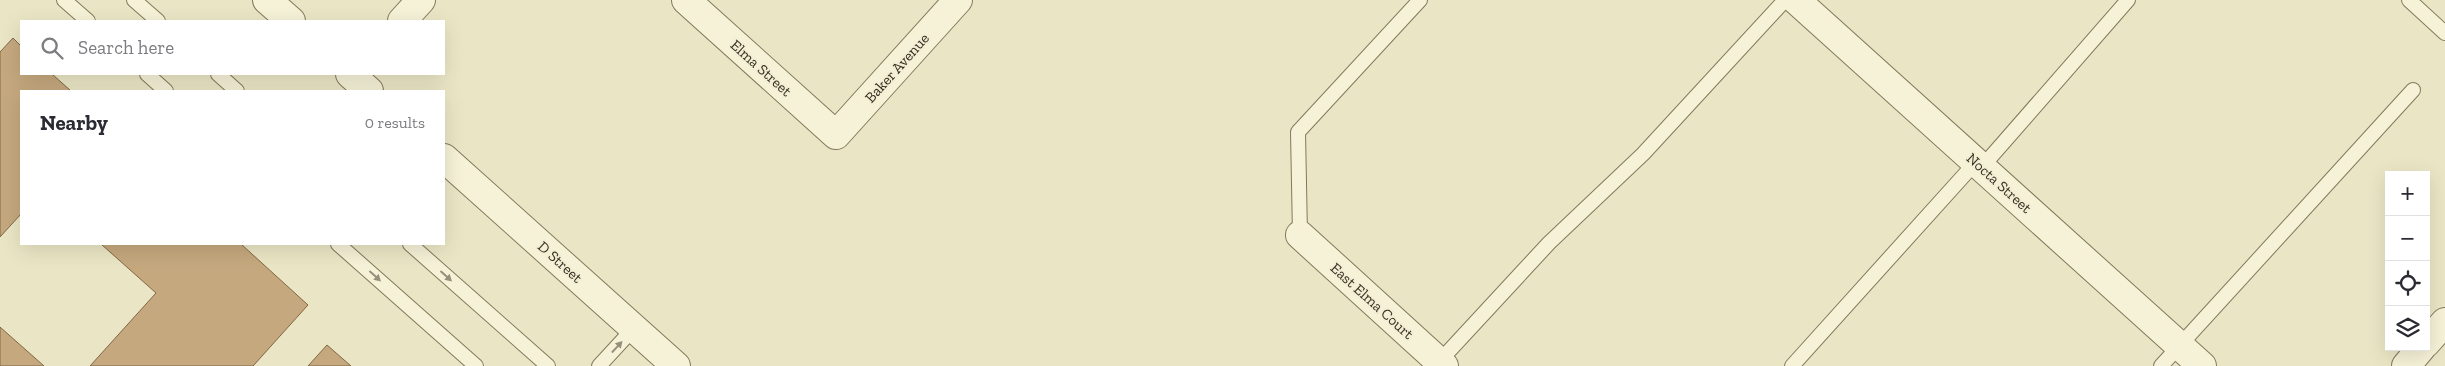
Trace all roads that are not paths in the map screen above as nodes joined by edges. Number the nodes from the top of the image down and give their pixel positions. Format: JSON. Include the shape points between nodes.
{"nodes":[{"id":1,"x":64,"y":0,"type":"edge"},
{"id":2,"x":134,"y":0,"type":"edge"},
{"id":3,"x":267,"y":0,"type":"edge"},
{"id":4,"x":421,"y":0,"type":"edge"},
{"id":5,"x":686,"y":0,"type":"edge"},
{"id":6,"x":958,"y":0,"type":"edge"},
{"id":7,"x":1420,"y":0,"type":"edge"},
{"id":8,"x":1785,"y":0,"type":"edge"},
{"id":9,"x":1796,"y":0,"type":"edge"},
{"id":10,"x":2128,"y":0,"type":"edge"},
{"id":11,"x":2409,"y":0,"type":"edge"},
{"id":12,"x":87,"y":20,"type":"edge"},
{"id":13,"x":157,"y":20,"type":"edge"},
{"id":14,"x":290,"y":20,"type":"edge"},
{"id":15,"x":403,"y":20,"type":"edge"},
{"id":16,"x":2445,"y":33,"type":"edge"},
{"id":17,"x":148,"y":75,"type":"edge"},
{"id":18,"x":219,"y":75,"type":"edge"},
{"id":19,"x":165,"y":90,"type":"edge"},
{"id":20,"x":236,"y":90,"type":"edge"},
{"id":21,"x":2413,"y":90,"type":"dead end"},
{"id":22,"x":836,"y":135,"type":"joint"},
{"id":23,"x":445,"y":159,"type":"edge"},
{"id":24,"x":1979,"y":165,"type":"junction"},
{"id":25,"x":1300,"y":236,"type":"joint"},
{"id":26,"x":339,"y":245,"type":"edge"},
{"id":27,"x":411,"y":245,"type":"edge"},
{"id":28,"x":2445,"y":322,"type":"edge"},
{"id":29,"x":634,"y":328,"type":"junction"},
{"id":30,"x":2430,"y":339,"type":"edge"},
{"id":31,"x":2179,"y":345,"type":"junction"},
{"id":32,"x":2419,"y":351,"type":"edge"},
{"id":33,"x":1439,"y":365,"type":"edge"},
{"id":34,"x":476,"y":366,"type":"edge"},
{"id":35,"x":548,"y":366,"type":"edge"},
{"id":36,"x":599,"y":366,"type":"edge"},
{"id":37,"x":676,"y":366,"type":"edge"},
{"id":38,"x":1792,"y":366,"type":"edge"},
{"id":39,"x":2161,"y":366,"type":"edge"},
{"id":40,"x":2202,"y":366,"type":"edge"},
{"id":41,"x":2406,"y":366,"type":"edge"}],
"edges":[{"from":1,"to":12,"type":"lane"},
{"from":2,"to":13,"type":"lane"},
{"from":3,"to":14,"type":"street"},
{"from":4,"to":15,"type":"street"},
{"from":5,"to":22,"type":"street","name":"Elma Street"},
{"from":6,"to":22,"type":"street","name":"Baker Avenue"},
{"from":7,"to":25,"type":"lane","via":[[1298,132]]},
{"from":8,"to":33,"type":"lane","via":[[1644,154],[1549,243]]},
{"from":9,"to":24,"type":"street","name":"Nocta Street"},
{"from":10,"to":24,"type":"lane"},
{"from":11,"to":16,"type":"lane"},
{"from":17,"to":19,"type":"lane"},
{"from":18,"to":20,"type":"lane"},
{"from":21,"to":31,"type":"lane"},
{"from":23,"to":29,"type":"street","name":"D Street"},
{"from":24,"to":31,"type":"street","name":"Nocta Street"},
{"from":24,"to":38,"type":"lane"},
{"from":25,"to":33,"type":"street","name":"East Elma Court"},
{"from":26,"to":34,"type":"lane","one_way":true},
{"from":27,"to":35,"type":"lane","one_way":true},
{"from":28,"to":30,"type":"street"},
{"from":36,"to":29,"type":"lane","one_way":true},
{"from":29,"to":37,"type":"street","name":"D Street"},
{"from":31,"to":39,"type":"lane"},
{"from":31,"to":40,"type":"street","name":"Nocta Street"},
{"from":32,"to":41,"type":"street"}]}
